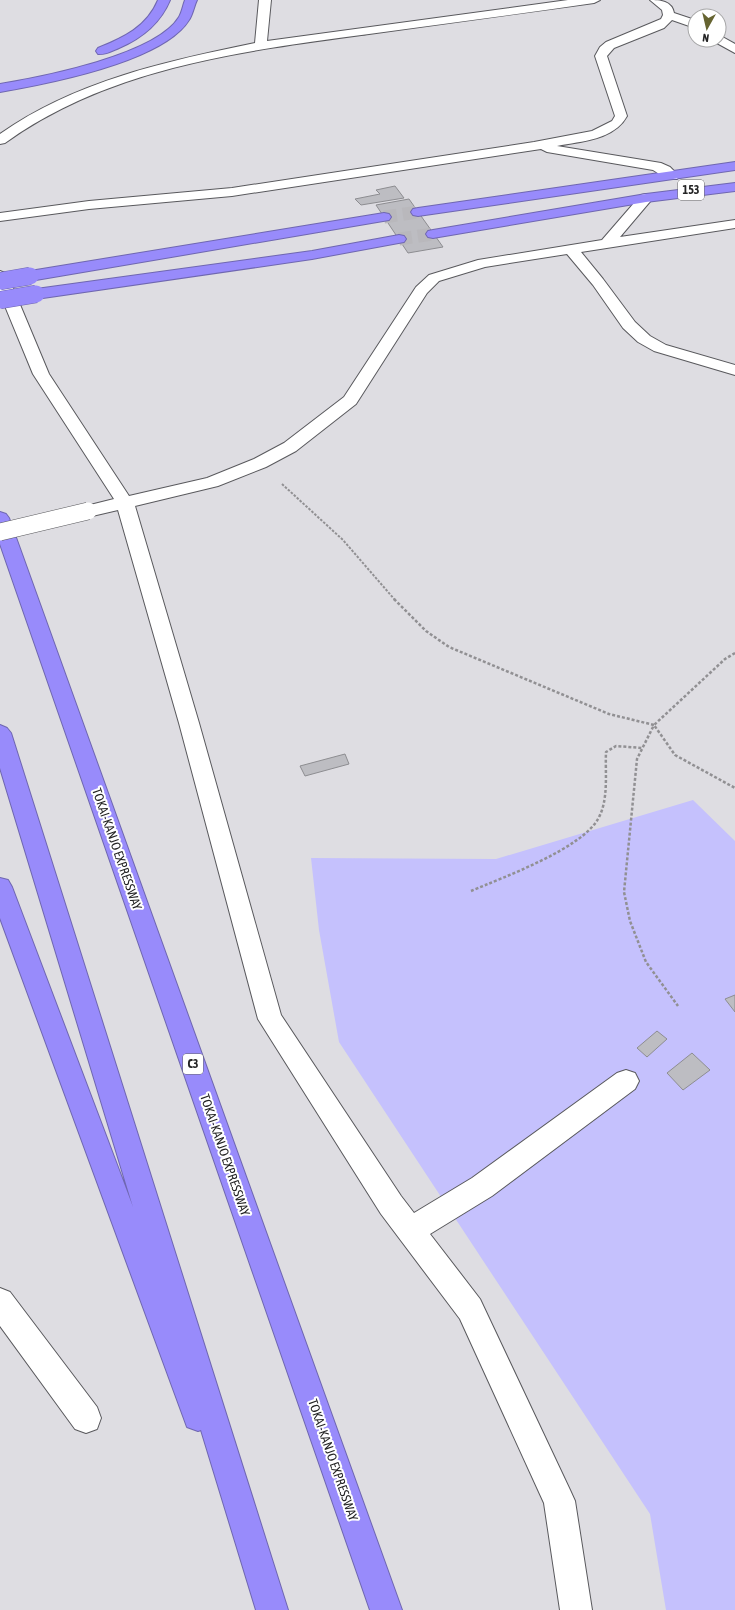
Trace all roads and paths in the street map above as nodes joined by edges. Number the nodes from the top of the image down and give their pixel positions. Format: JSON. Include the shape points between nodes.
{"nodes":[{"id":1,"x":164,"y":0,"type":"edge"},
{"id":2,"x":191,"y":0,"type":"edge"},
{"id":3,"x":265,"y":0,"type":"edge"},
{"id":4,"x":594,"y":0,"type":"edge"},
{"id":5,"x":656,"y":0,"type":"edge"},
{"id":6,"x":669,"y":15,"type":"junction"},
{"id":7,"x":687,"y":21,"type":"edge"},
{"id":8,"x":262,"y":45,"type":"junction"},
{"id":9,"x":88,"y":55,"type":"dead end"},
{"id":10,"x":38,"y":69,"type":"dead end"},
{"id":11,"x":0,"y":77,"type":"edge"},
{"id":12,"x":0,"y":88,"type":"edge"},
{"id":13,"x":0,"y":140,"type":"edge"},
{"id":14,"x":534,"y":146,"type":"junction"},
{"id":15,"x":735,"y":166,"type":"edge"},
{"id":16,"x":672,"y":176,"type":"junction"},
{"id":17,"x":735,"y":182,"type":"edge"},
{"id":18,"x":735,"y":187,"type":"edge"},
{"id":19,"x":646,"y":198,"type":"junction"},
{"id":20,"x":418,"y":212,"type":"tunnel mouth"},
{"id":21,"x":0,"y":216,"type":"edge"},
{"id":22,"x":384,"y":217,"type":"tunnel mouth"},
{"id":23,"x":735,"y":224,"type":"edge"},
{"id":24,"x":433,"y":234,"type":"tunnel mouth"},
{"id":25,"x":399,"y":240,"type":"tunnel mouth"},
{"id":26,"x":606,"y":244,"type":"junction"},
{"id":27,"x":570,"y":250,"type":"junction"},
{"id":28,"x":0,"y":276,"type":"edge"},
{"id":29,"x":0,"y":281,"type":"edge"},
{"id":30,"x":0,"y":300,"type":"edge"},
{"id":31,"x":735,"y":370,"type":"edge"},
{"id":32,"x":260,"y":464,"type":"junction"},
{"id":33,"x":125,"y":503,"type":"junction"},
{"id":34,"x":0,"y":518,"type":"edge"},
{"id":35,"x":0,"y":532,"type":"edge"},
{"id":36,"x":735,"y":652,"type":"edge"},
{"id":37,"x":654,"y":725,"type":"junction"},
{"id":38,"x":0,"y":733,"type":"edge"},
{"id":39,"x":642,"y":748,"type":"junction"},
{"id":40,"x":735,"y":788,"type":"edge"},
{"id":41,"x":0,"y":887,"type":"edge"},
{"id":42,"x":471,"y":891,"type":"dead end"},
{"id":43,"x":678,"y":1006,"type":"dead end"},
{"id":44,"x":626,"y":1081,"type":"dead end"},
{"id":45,"x":411,"y":1230,"type":"junction"},
{"id":46,"x":0,"y":1302,"type":"edge"},
{"id":47,"x":86,"y":1418,"type":"dead end"},
{"id":48,"x":271,"y":1610,"type":"edge"},
{"id":49,"x":386,"y":1610,"type":"edge"},
{"id":50,"x":576,"y":1610,"type":"edge"}],
"edges":[{"from":1,"to":9,"type":"highway","via":[[162,9],[141,31],[124,42]]},
{"from":2,"to":12,"type":"highway","via":[[178,26],[149,46],[130,55],[65,76]]},
{"from":3,"to":8,"type":"street"},
{"from":4,"to":8,"type":"street"},
{"from":5,"to":6,"type":"street","via":[[668,9]]},
{"from":6,"to":7,"type":"street"},
{"from":6,"to":14,"type":"street","via":[[660,25],[610,45],[601,56],[620,109],[621,116],[617,123],[596,134]]},
{"from":8,"to":13,"type":"street","via":[[112,83],[36,115]]},
{"from":10,"to":11,"type":"highway"},
{"from":14,"to":16,"type":"street","via":[[656,166]]},
{"from":14,"to":21,"type":"street","via":[[232,192]]},
{"from":15,"to":16,"type":"highway","number":"153"},
{"from":16,"to":20,"type":"highway"},
{"from":17,"to":19,"type":"highway","number":"153"},
{"from":18,"to":19,"type":"highway","number":"153"},
{"from":19,"to":24,"type":"highway"},
{"from":19,"to":26,"type":"street"},
{"from":22,"to":29,"type":"highway","bridge":true},
{"from":23,"to":26,"type":"street"},
{"from":25,"to":30,"type":"highway","bridge":true},
{"from":26,"to":27,"type":"street"},
{"from":27,"to":31,"type":"street","via":[[598,282],[629,325],[644,339],[660,348]]},
{"from":27,"to":32,"type":"street","via":[[483,263],[434,278],[421,290],[350,400],[290,447]]},
{"from":28,"to":33,"type":"street","via":[[41,374]]},
{"from":32,"to":33,"type":"street","via":[[212,482]]},
{"from":32,"to":37,"type":"path","via":[[342,540],[402,609],[426,631],[449,647],[610,714]]},
{"from":33,"to":35,"type":"street","bridge":true},
{"from":33,"to":45,"type":"street","via":[[189,723],[270,1019],[391,1205]]},
{"from":34,"to":49,"type":"highway","name":"TOKAI-KANJO EXPRESSWAY","number":"C3"},
{"from":36,"to":37,"type":"path"},
{"from":37,"to":39,"type":"path"},
{"from":37,"to":40,"type":"path","via":[[675,755]]},
{"from":38,"to":48,"type":"highway"},
{"from":39,"to":42,"type":"path","via":[[616,746],[606,752],[603,806],[598,820],[586,834],[538,861]]},
{"from":39,"to":43,"type":"path","via":[[637,759],[624,892],[630,921],[646,962]]},
{"from":41,"to":48,"type":"highway"},
{"from":44,"to":45,"type":"street","via":[[482,1187]]},
{"from":45,"to":50,"type":"street","via":[[470,1309],[559,1501]]},
{"from":46,"to":47,"type":"street"}]}
